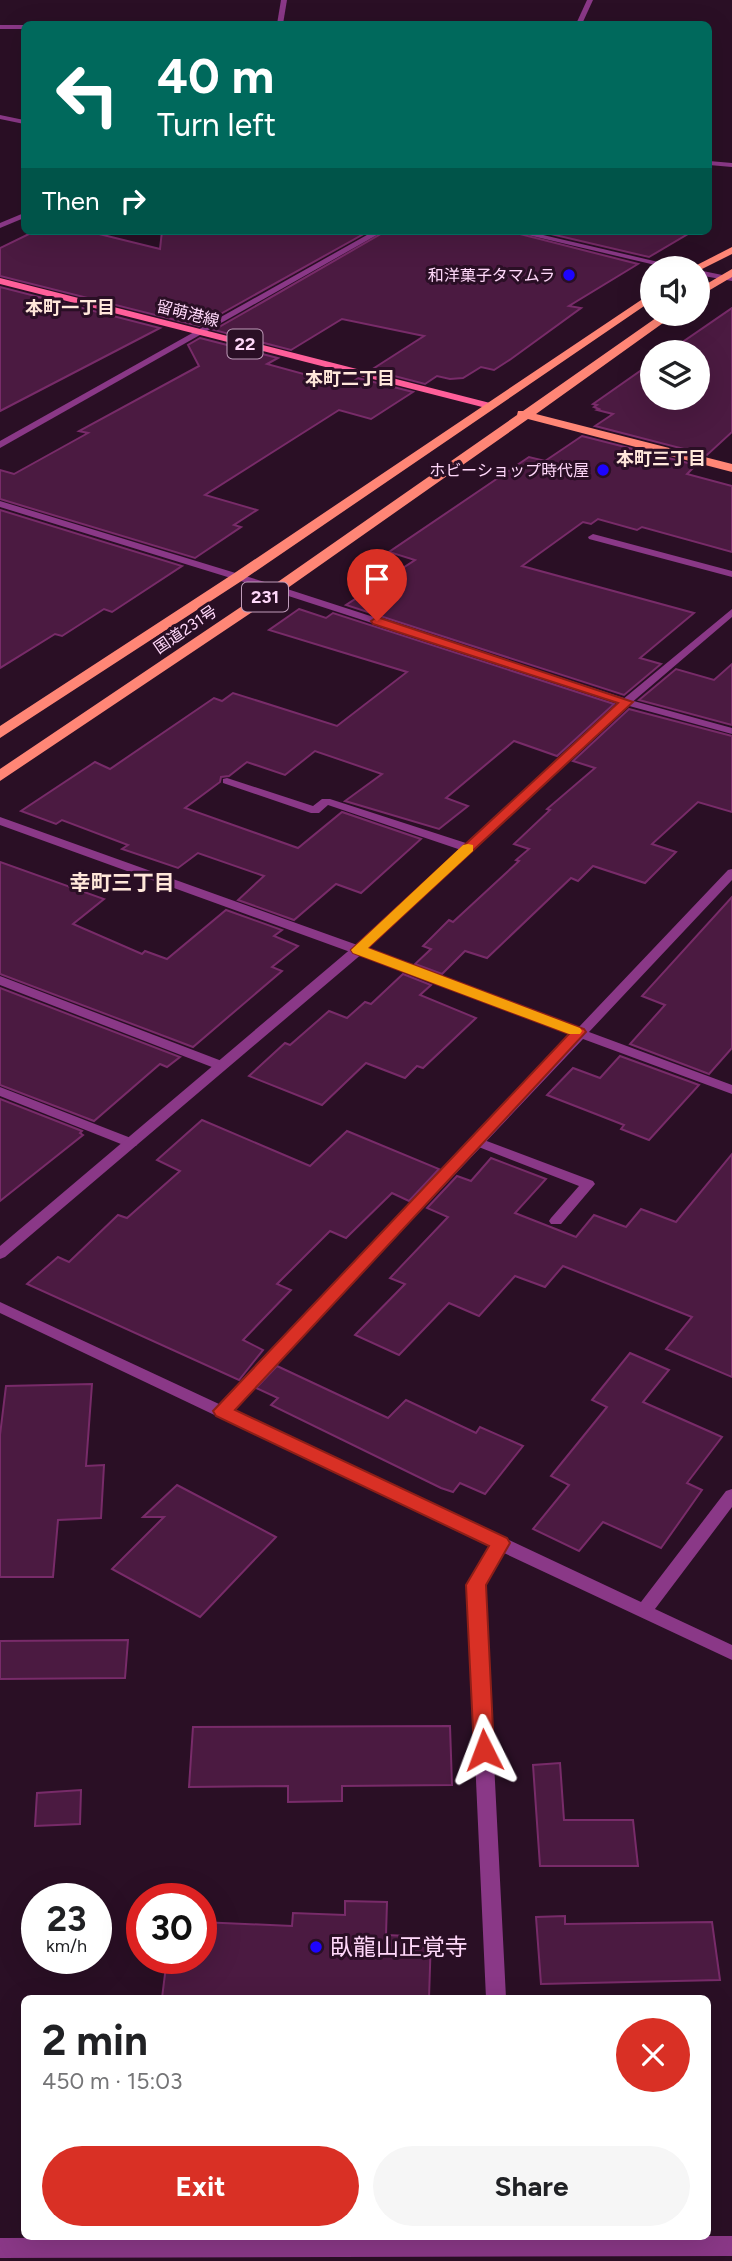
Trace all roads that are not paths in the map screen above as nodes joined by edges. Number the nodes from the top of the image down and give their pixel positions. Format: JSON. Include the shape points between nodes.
{"nodes":[{"id":1,"x":284,"y":0,"type":"edge"},
{"id":2,"x":590,"y":0,"type":"edge"},
{"id":3,"x":280,"y":21,"type":"edge"},
{"id":4,"x":580,"y":21,"type":"edge"},
{"id":5,"x":0,"y":27,"type":"edge"},
{"id":6,"x":21,"y":27,"type":"edge"},
{"id":7,"x":0,"y":117,"type":"edge"},
{"id":8,"x":21,"y":121,"type":"edge"},
{"id":9,"x":712,"y":163,"type":"edge"},
{"id":10,"x":732,"y":165,"type":"edge"},
{"id":11,"x":21,"y":216,"type":"edge"},
{"id":12,"x":0,"y":226,"type":"edge"},
{"id":13,"x":373,"y":235,"type":"edge"},
{"id":14,"x":533,"y":235,"type":"edge"},
{"id":15,"x":732,"y":250,"type":"edge"},
{"id":16,"x":640,"y":259,"type":"edge"},
{"id":17,"x":710,"y":263,"type":"edge"},
{"id":18,"x":710,"y":272,"type":"edge"},
{"id":19,"x":729,"y":276,"type":"edge"},
{"id":20,"x":0,"y":281,"type":"edge"},
{"id":21,"x":710,"y":287,"type":"edge"},
{"id":22,"x":640,"y":304,"type":"edge"},
{"id":23,"x":653,"y":326,"type":"edge"},
{"id":24,"x":198,"y":332,"type":"junction"},
{"id":25,"x":490,"y":406,"type":"junction"},
{"id":26,"x":528,"y":415,"type":"junction"},
{"id":27,"x":0,"y":445,"type":"edge"},
{"id":28,"x":732,"y":468,"type":"edge"},
{"id":29,"x":0,"y":504,"type":"edge"},
{"id":30,"x":15,"y":509,"type":"junction"},
{"id":31,"x":0,"y":519,"type":"edge"},
{"id":32,"x":593,"y":537,"type":"dead end"},
{"id":33,"x":732,"y":574,"type":"edge"},
{"id":34,"x":238,"y":577,"type":"junction"},
{"id":35,"x":277,"y":589,"type":"junction"},
{"id":36,"x":732,"y":612,"type":"edge"},
{"id":37,"x":626,"y":702,"type":"junction"},
{"id":38,"x":732,"y":731,"type":"edge"},
{"id":39,"x":0,"y":733,"type":"edge"},
{"id":40,"x":0,"y":776,"type":"edge"},
{"id":41,"x":227,"y":781,"type":"dead end"},
{"id":42,"x":0,"y":821,"type":"edge"},
{"id":43,"x":468,"y":848,"type":"junction"},
{"id":44,"x":732,"y":873,"type":"edge"},
{"id":45,"x":358,"y":950,"type":"junction"},
{"id":46,"x":0,"y":980,"type":"edge"},
{"id":47,"x":579,"y":1032,"type":"junction"},
{"id":48,"x":222,"y":1066,"type":"junction"},
{"id":49,"x":732,"y":1090,"type":"edge"},
{"id":50,"x":0,"y":1091,"type":"edge"},
{"id":51,"x":476,"y":1141,"type":"junction"},
{"id":52,"x":131,"y":1143,"type":"junction"},
{"id":53,"x":556,"y":1221,"type":"dead end"},
{"id":54,"x":0,"y":1254,"type":"edge"},
{"id":55,"x":0,"y":1307,"type":"edge"},
{"id":56,"x":222,"y":1411,"type":"junction"},
{"id":57,"x":732,"y":1495,"type":"edge"},
{"id":58,"x":501,"y":1543,"type":"junction"},
{"id":59,"x":645,"y":1610,"type":"junction"},
{"id":60,"x":732,"y":1653,"type":"edge"},
{"id":61,"x":496,"y":1995,"type":"edge"},
{"id":62,"x":507,"y":2241,"type":"edge"},
{"id":63,"x":732,"y":2246,"type":"edge"},
{"id":64,"x":0,"y":2248,"type":"edge"}],
"edges":[{"from":1,"to":3,"type":"street"},
{"from":2,"to":4,"type":"street"},
{"from":5,"to":6,"type":"street"},
{"from":7,"to":8,"type":"street"},
{"from":9,"to":10,"type":"street"},
{"from":11,"to":12,"type":"street"},
{"from":13,"to":24,"type":"street"},
{"from":14,"to":16,"type":"street"},
{"from":15,"to":17,"type":"highway"},
{"from":18,"to":19,"type":"street"},
{"from":19,"to":21,"type":"highway"},
{"from":20,"to":24,"type":"main road","name":"留萌港線","number":"22"},
{"from":22,"to":25,"type":"highway","name":"国道231号","number":"231"},
{"from":23,"to":26,"type":"highway","name":"国道231号","number":"231"},
{"from":24,"to":25,"type":"main road","name":"留萌港線","number":"22"},
{"from":24,"to":27,"type":"street"},
{"from":25,"to":26,"type":"highway"},
{"from":25,"to":34,"type":"highway","name":"国道231号","number":"231"},
{"from":26,"to":28,"type":"highway"},
{"from":26,"to":35,"type":"highway","name":"国道231号","number":"231"},
{"from":29,"to":30,"type":"street"},
{"from":30,"to":31,"type":"street"},
{"from":30,"to":34,"type":"street"},
{"from":32,"to":33,"type":"street"},
{"from":34,"to":35,"type":"street"},
{"from":34,"to":39,"type":"highway","name":"国道231号","number":"231"},
{"from":35,"to":37,"type":"street"},
{"from":35,"to":40,"type":"highway","name":"国道231号","number":"231"},
{"from":36,"to":37,"type":"street"},
{"from":37,"to":38,"type":"street"},
{"from":37,"to":43,"type":"street"},
{"from":41,"to":43,"type":"street","via":[[315,810],[326,801]]},
{"from":42,"to":45,"type":"street"},
{"from":43,"to":45,"type":"street"},
{"from":44,"to":47,"type":"street"},
{"from":45,"to":47,"type":"street"},
{"from":45,"to":48,"type":"street"},
{"from":46,"to":48,"type":"street"},
{"from":47,"to":49,"type":"street"},
{"from":47,"to":51,"type":"street"},
{"from":48,"to":52,"type":"street"},
{"from":50,"to":52,"type":"street"},
{"from":51,"to":53,"type":"street","via":[[588,1184]]},
{"from":51,"to":56,"type":"street"},
{"from":52,"to":54,"type":"street"},
{"from":55,"to":56,"type":"street"},
{"from":56,"to":58,"type":"street"},
{"from":57,"to":59,"type":"street"},
{"from":58,"to":59,"type":"street"},
{"from":58,"to":61,"type":"street","via":[[476,1585]]},
{"from":59,"to":60,"type":"street"},
{"from":62,"to":63,"type":"street"},
{"from":62,"to":64,"type":"street"}]}
